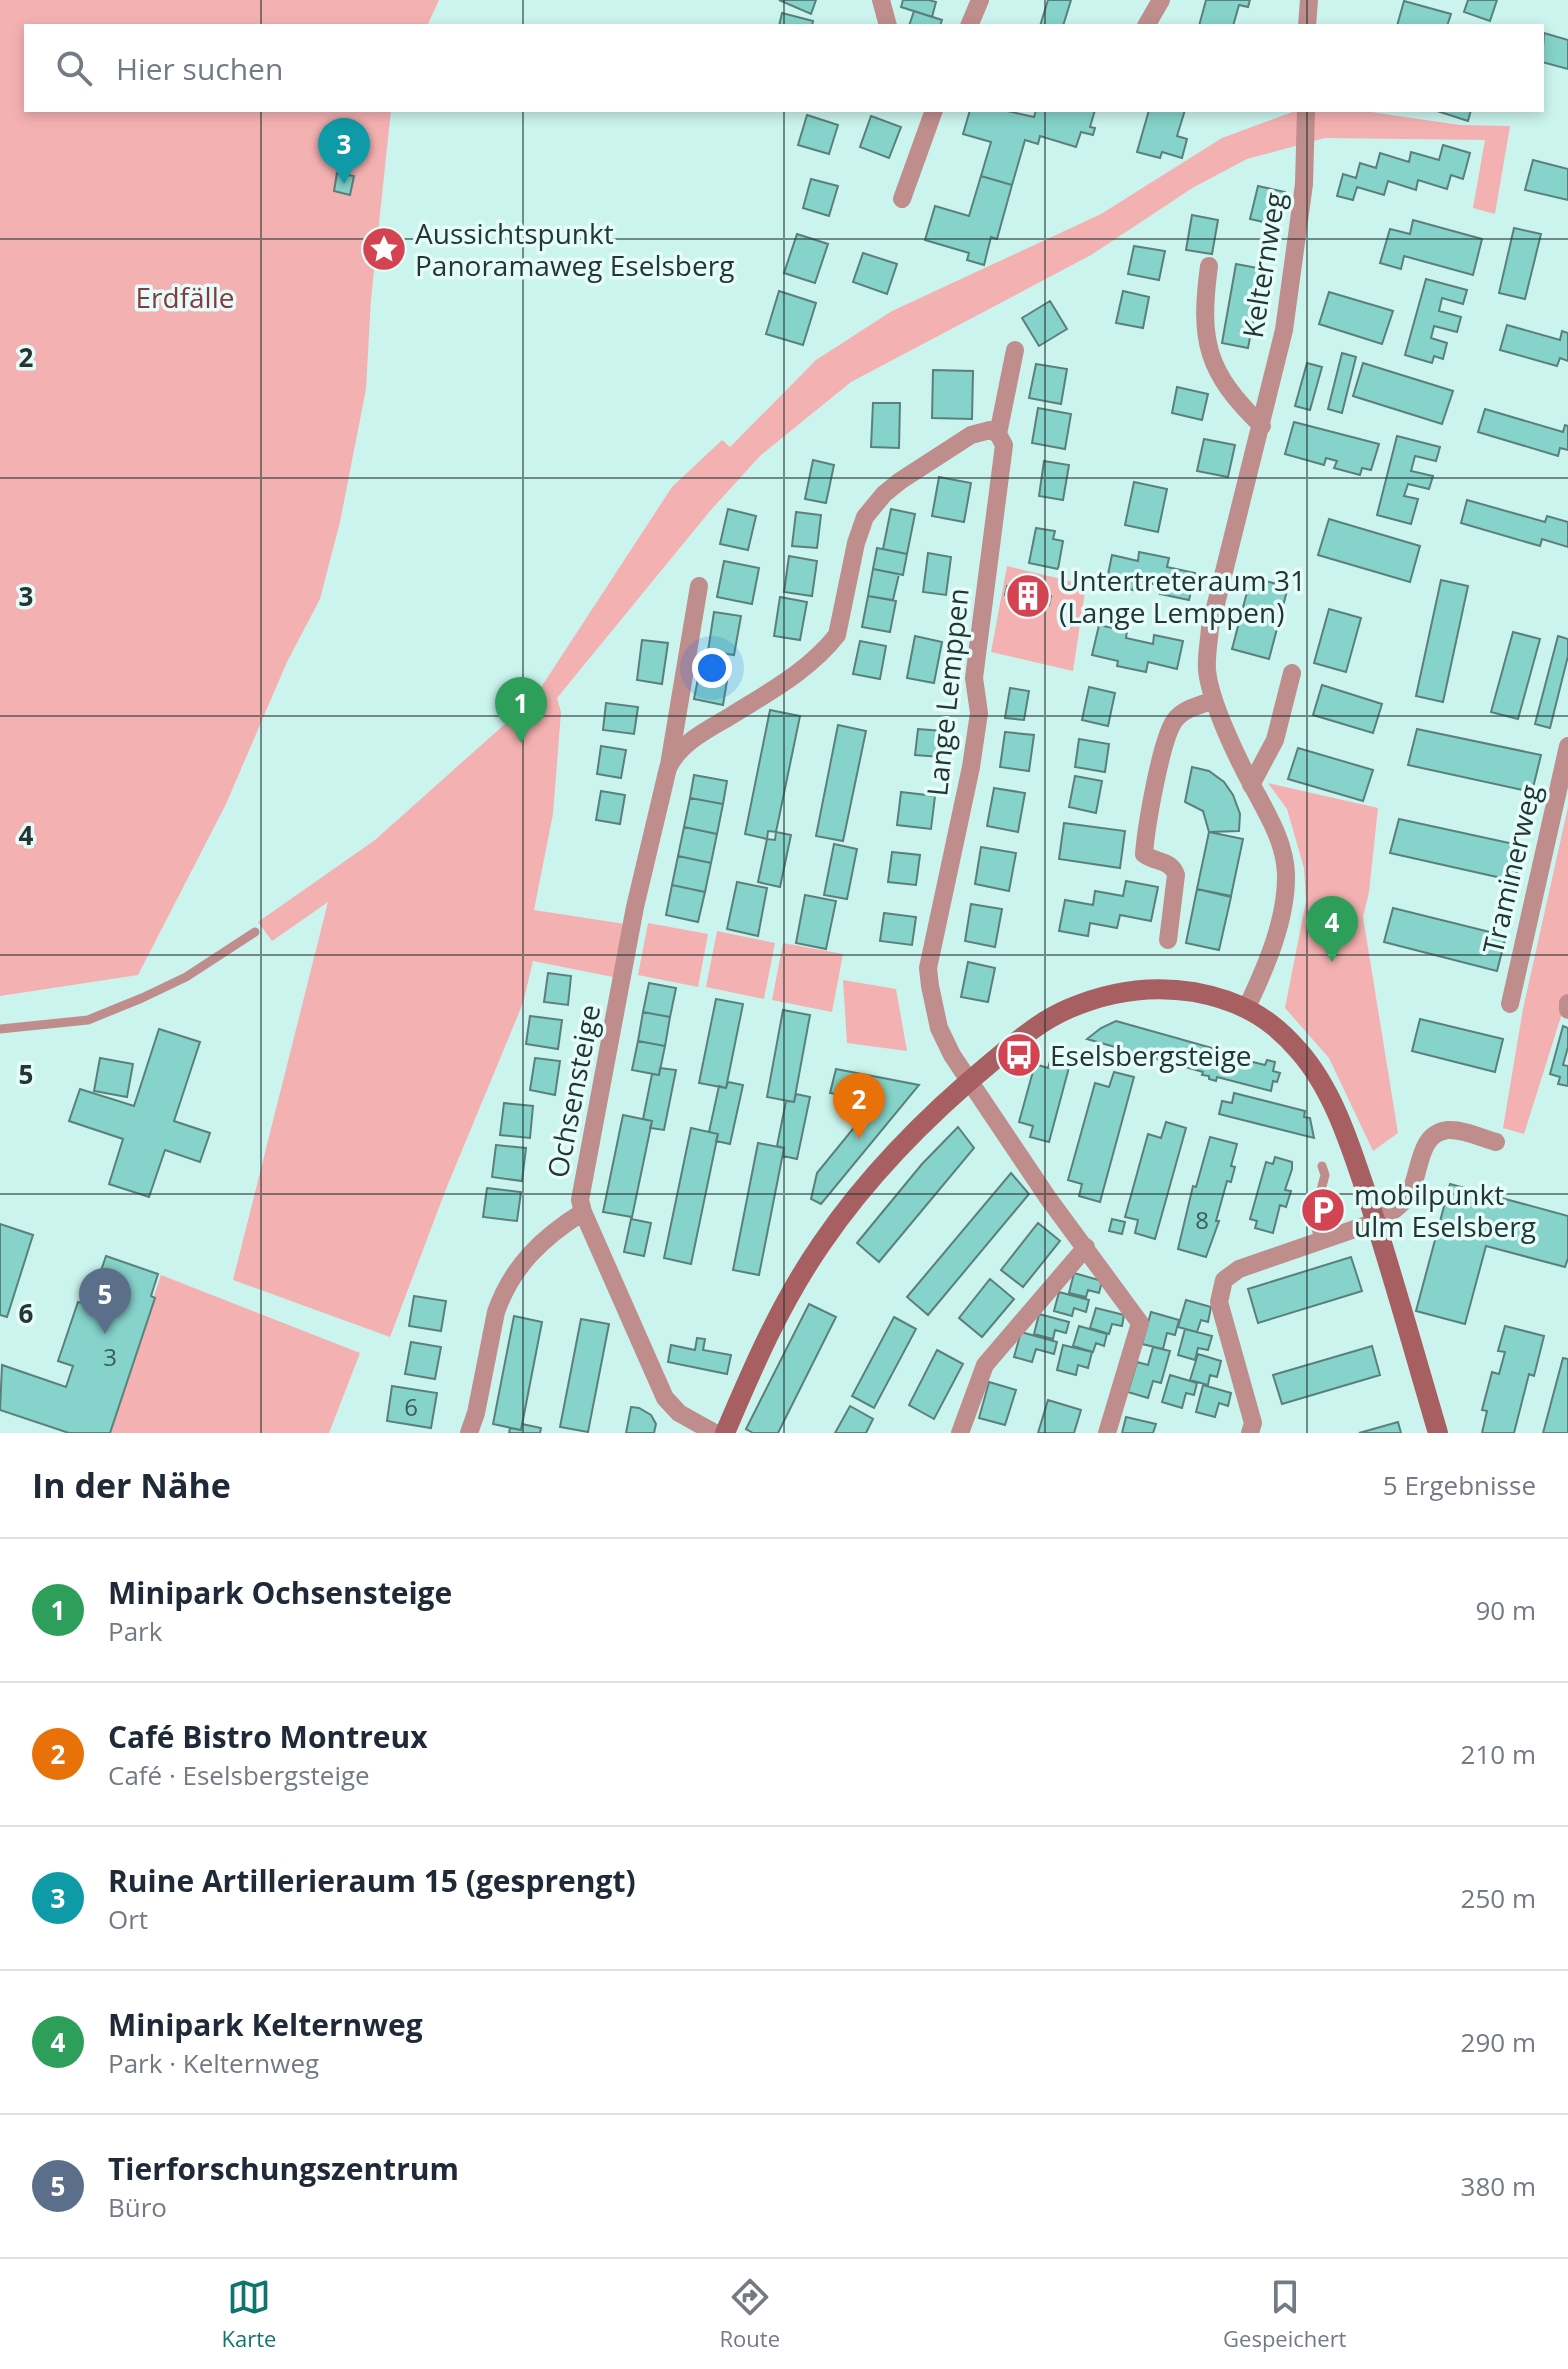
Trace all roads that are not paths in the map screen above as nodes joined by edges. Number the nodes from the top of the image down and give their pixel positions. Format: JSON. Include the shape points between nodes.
{"nodes":[{"id":1,"x":881,"y":0,"type":"edge"},
{"id":2,"x":980,"y":0,"type":"edge"},
{"id":3,"x":1161,"y":0,"type":"edge"},
{"id":4,"x":1309,"y":0,"type":"edge"},
{"id":5,"x":887,"y":24,"type":"edge"},
{"id":6,"x":970,"y":24,"type":"edge"},
{"id":7,"x":1147,"y":24,"type":"edge"},
{"id":8,"x":1307,"y":24,"type":"edge"},
{"id":9,"x":933,"y":112,"type":"edge"},
{"id":10,"x":1306,"y":112,"type":"edge"},
{"id":11,"x":902,"y":199,"type":"dead end"},
{"id":12,"x":1209,"y":266,"type":"dead end"},
{"id":13,"x":1015,"y":350,"type":"dead end"},
{"id":14,"x":1262,"y":426,"type":"junction"},
{"id":15,"x":998,"y":434,"type":"junction"},
{"id":16,"x":699,"y":586,"type":"dead end"},
{"id":17,"x":1292,"y":673,"type":"dead end"},
{"id":18,"x":1214,"y":700,"type":"junction"},
{"id":19,"x":1568,"y":746,"type":"edge"},
{"id":20,"x":668,"y":768,"type":"junction"},
{"id":21,"x":1251,"y":785,"type":"junction"},
{"id":22,"x":255,"y":932,"type":"dead end"},
{"id":23,"x":1168,"y":940,"type":"dead end"},
{"id":24,"x":1510,"y":1004,"type":"dead end"},
{"id":25,"x":1247,"y":1007,"type":"junction"},
{"id":26,"x":0,"y":1029,"type":"edge"},
{"id":27,"x":968,"y":1081,"type":"junction"},
{"id":28,"x":1496,"y":1142,"type":"dead end"},
{"id":29,"x":1322,"y":1166,"type":"dead end"},
{"id":30,"x":583,"y":1212,"type":"junction"},
{"id":31,"x":1375,"y":1222,"type":"junction"},
{"id":32,"x":1320,"y":1241,"type":"junction"},
{"id":33,"x":1086,"y":1247,"type":"junction"},
{"id":34,"x":469,"y":1433,"type":"edge"},
{"id":35,"x":715,"y":1433,"type":"edge"},
{"id":36,"x":725,"y":1433,"type":"edge"},
{"id":37,"x":960,"y":1433,"type":"edge"},
{"id":38,"x":1107,"y":1433,"type":"edge"},
{"id":39,"x":1250,"y":1433,"type":"edge"},
{"id":40,"x":1438,"y":1433,"type":"edge"}],
"edges":[{"from":1,"to":5,"type":"street"},
{"from":2,"to":6,"type":"street"},
{"from":3,"to":7,"type":"street"},
{"from":4,"to":8,"type":"street"},
{"from":9,"to":11,"type":"street"},
{"from":10,"to":14,"type":"street","name":"Kelternweg","via":[[1294,268]]},
{"from":12,"to":14,"type":"street","name":"Kelternweg","via":[[1204,313],[1210,354],[1230,393]]},
{"from":13,"to":15,"type":"street","name":"Lange Lemppen"},
{"from":14,"to":18,"type":"street","name":"Kelternweg","via":[[1210,628],[1207,670]]},
{"from":15,"to":20,"type":"street","name":"Ochsensteige","via":[[990,430],[971,435],[884,494],[862,523],[837,635],[830,645],[808,666],[695,738]]},
{"from":15,"to":27,"type":"street","name":"Lange Lemppen","via":[[1004,445],[974,678],[978,720],[928,968],[939,1028]]},
{"from":16,"to":20,"type":"street","name":"Ochsensteige"},
{"from":17,"to":21,"type":"street","via":[[1275,740]]},
{"from":18,"to":21,"type":"street","name":"Kelternweg"},
{"from":18,"to":23,"type":"street","via":[[1173,721],[1151,812],[1144,854],[1167,863],[1176,875]]},
{"from":19,"to":24,"type":"street","name":"Traminerweg"},
{"from":20,"to":30,"type":"street","name":"Ochsensteige","via":[[635,907],[584,1175]]},
{"from":21,"to":25,"type":"street","name":"Kelternweg","via":[[1276,830],[1286,872],[1266,967]]},
{"from":22,"to":26,"type":"lane","via":[[186,977],[88,1020]]},
{"from":25,"to":27,"type":"street","via":[[1188,991],[1115,993],[1043,1022]]},
{"from":25,"to":31,"type":"street","via":[[1281,1031],[1313,1069],[1353,1153]]},
{"from":27,"to":33,"type":"street","name":"Lange Lemppen"},
{"from":27,"to":36,"type":"street","via":[[905,1141],[820,1244],[768,1332]]},
{"from":28,"to":31,"type":"street","via":[[1450,1130],[1436,1133],[1426,1144],[1410,1192]]},
{"from":29,"to":32,"type":"lane","via":[[1325,1175],[1313,1220]]},
{"from":30,"to":34,"type":"street","via":[[537,1246],[501,1297]]},
{"from":30,"to":35,"type":"street","name":"Ochsensteige","via":[[665,1398],[679,1413]]},
{"from":31,"to":32,"type":"street"},
{"from":31,"to":40,"type":"street"},
{"from":32,"to":39,"type":"street","via":[[1239,1269],[1224,1280],[1219,1302],[1253,1423]]},
{"from":33,"to":37,"type":"street","via":[[985,1365]]},
{"from":33,"to":38,"type":"street","name":"Lange Lemppen","via":[[1140,1323]]}]}
